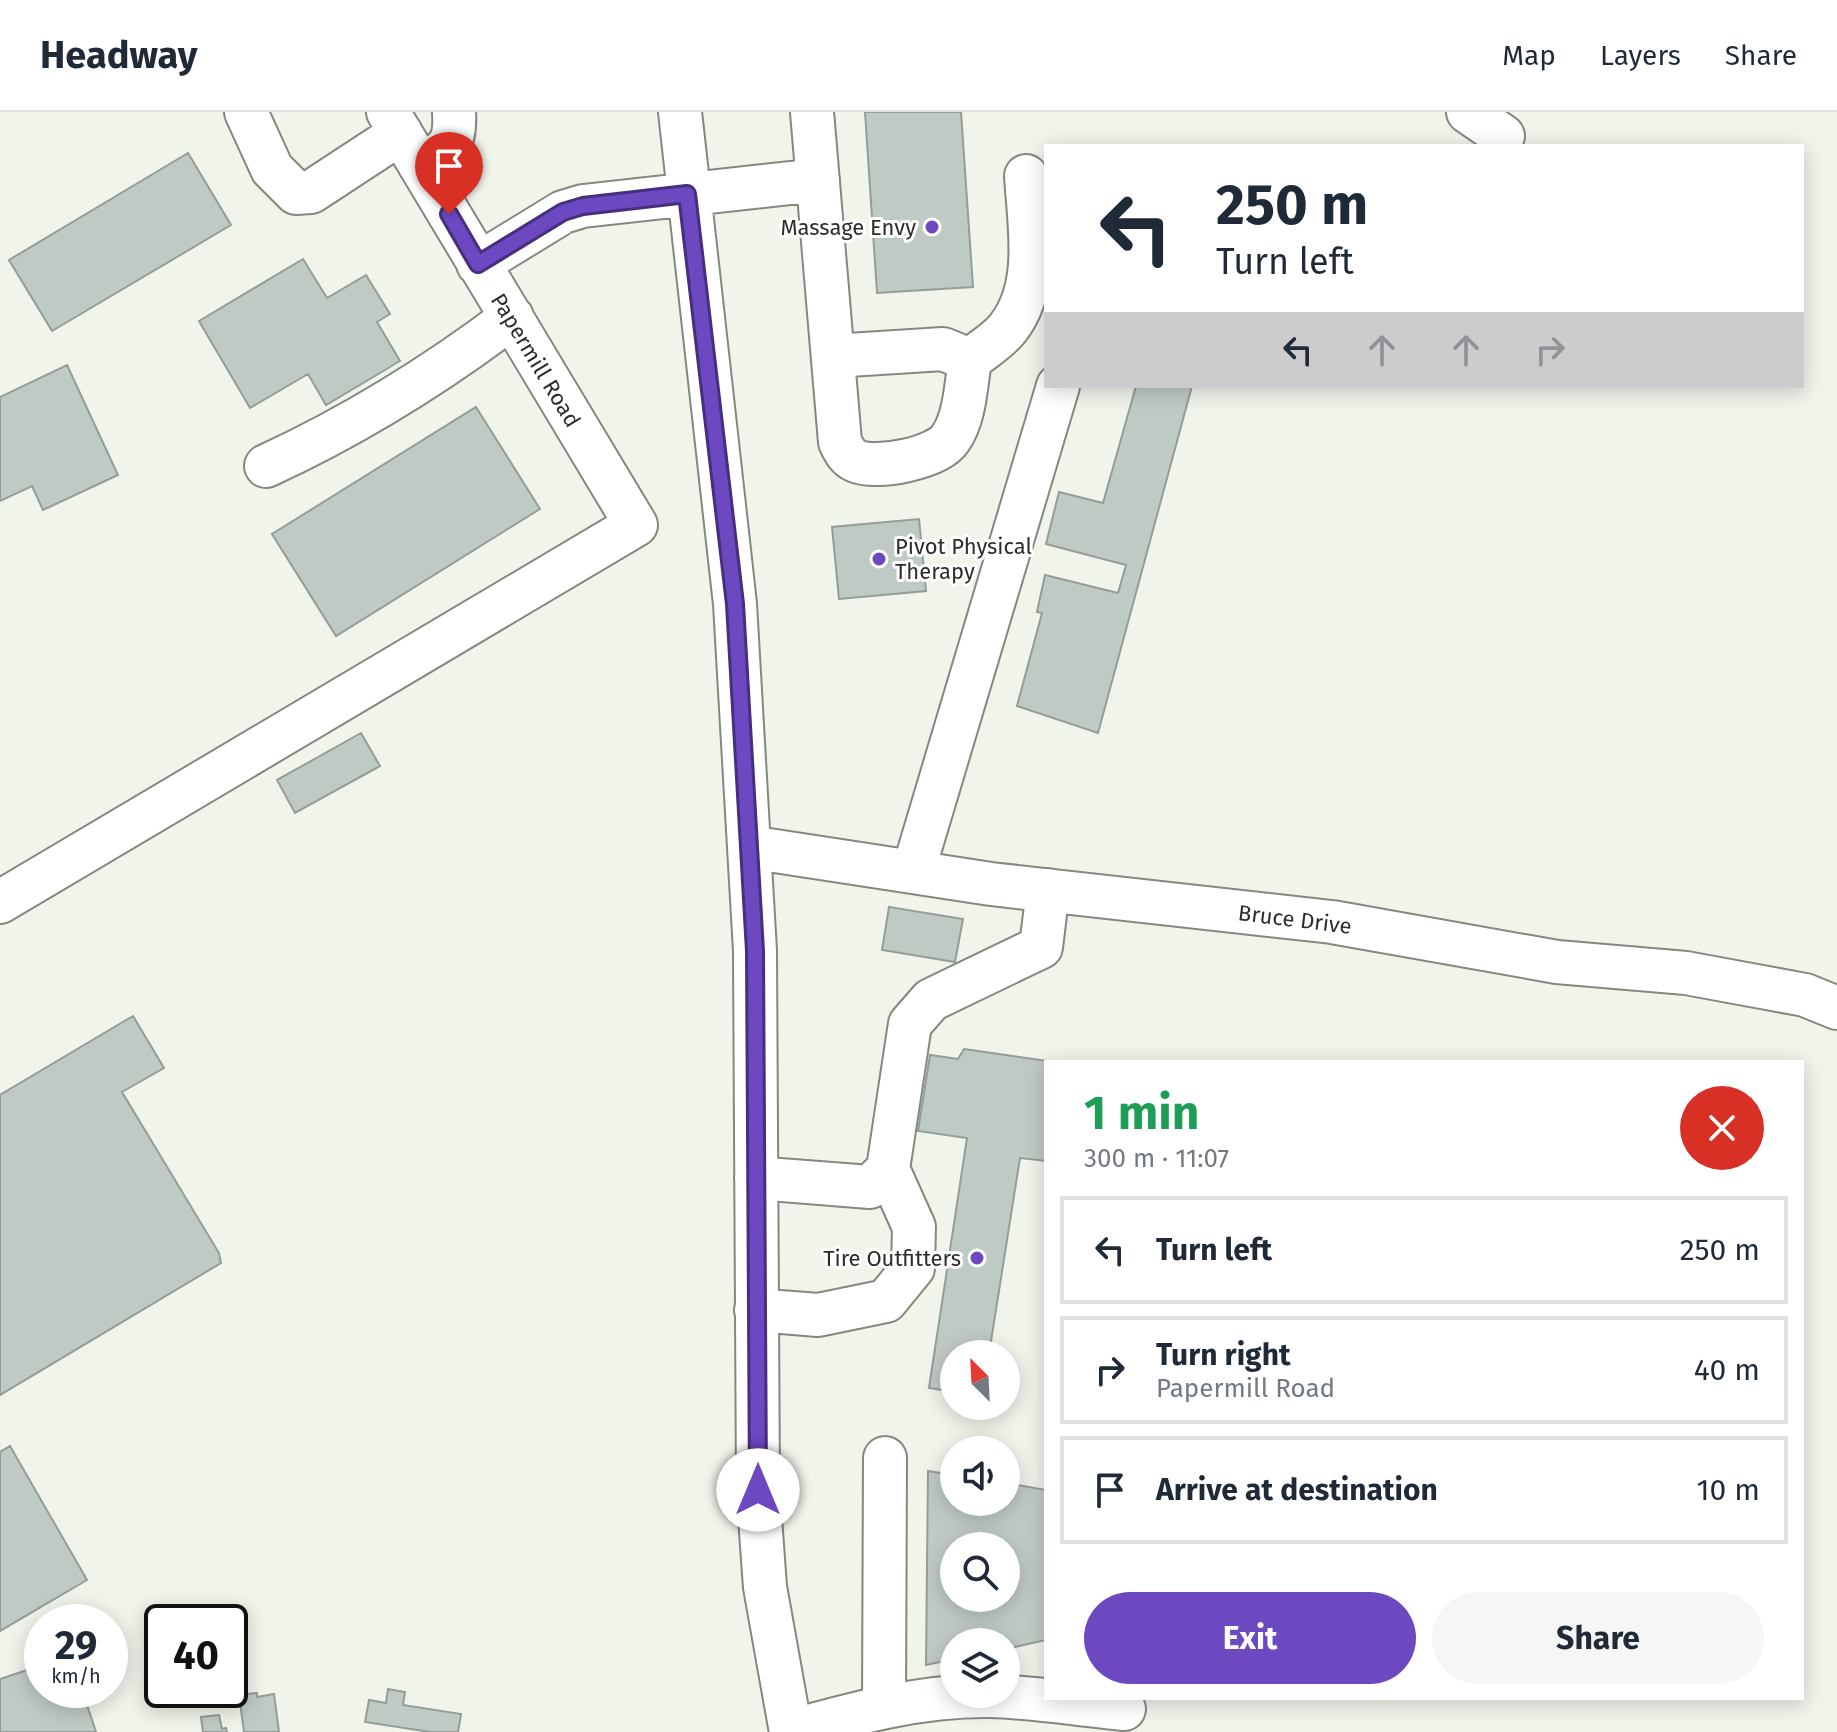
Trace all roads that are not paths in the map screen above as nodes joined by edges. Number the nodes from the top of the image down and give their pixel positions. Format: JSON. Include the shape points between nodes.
{"nodes":[{"id":1,"x":246,"y":112,"type":"edge"},
{"id":2,"x":454,"y":112,"type":"edge"},
{"id":3,"x":680,"y":112,"type":"edge"},
{"id":4,"x":812,"y":112,"type":"edge"},
{"id":5,"x":1468,"y":112,"type":"edge"},
{"id":6,"x":1503,"y":136,"type":"dead end"},
{"id":7,"x":403,"y":137,"type":"edge"},
{"id":8,"x":1026,"y":176,"type":"dead end"},
{"id":9,"x":818,"y":180,"type":"junction"},
{"id":10,"x":687,"y":194,"type":"junction"},
{"id":11,"x":478,"y":264,"type":"junction"},
{"id":12,"x":512,"y":317,"type":"junction"},
{"id":13,"x":833,"y":356,"type":"junction"},
{"id":14,"x":970,"y":360,"type":"junction"},
{"id":15,"x":1057,"y":388,"type":"edge"},
{"id":16,"x":266,"y":466,"type":"dead end"},
{"id":17,"x":749,"y":847,"type":"junction"},
{"id":18,"x":913,"y":872,"type":"junction"},
{"id":19,"x":1048,"y":890,"type":"junction"},
{"id":20,"x":0,"y":902,"type":"edge"},
{"id":21,"x":1837,"y":1008,"type":"edge"},
{"id":22,"x":888,"y":1169,"type":"junction"},
{"id":23,"x":756,"y":1178,"type":"junction"},
{"id":24,"x":756,"y":1310,"type":"junction"},
{"id":25,"x":885,"y":1458,"type":"dead end"},
{"id":26,"x":884,"y":1706,"type":"junction"},
{"id":27,"x":1124,"y":1709,"type":"dead end"},
{"id":28,"x":930,"y":1716,"type":"edge"},
{"id":29,"x":791,"y":1731,"type":"edge"}],
"edges":[{"from":1,"to":7,"type":"street","via":[[272,169],[296,193],[311,192]]},
{"from":2,"to":7,"type":"street","via":[[455,135],[444,153]]},
{"from":3,"to":10,"type":"street"},
{"from":4,"to":9,"type":"street"},
{"from":5,"to":6,"type":"street"},
{"from":7,"to":11,"type":"street","name":"Papermill Road"},
{"from":8,"to":14,"type":"street","via":[[1026,289],[1007,330]]},
{"from":9,"to":10,"type":"street"},
{"from":9,"to":13,"type":"street"},
{"from":10,"to":11,"type":"street","via":[[563,212]]},
{"from":10,"to":17,"type":"street","via":[[735,604]]},
{"from":11,"to":12,"type":"street","name":"Papermill Road"},
{"from":12,"to":16,"type":"street","via":[[365,417]]},
{"from":12,"to":20,"type":"street","name":"Papermill Road","via":[[636,525]]},
{"from":13,"to":14,"type":"street","via":[[943,349]]},
{"from":13,"to":14,"type":"street","via":[[840,442],[856,462],[870,463],[927,456],[951,439]]},
{"from":15,"to":18,"type":"street"},
{"from":17,"to":18,"type":"street","name":"Bruce Drive"},
{"from":17,"to":23,"type":"street"},
{"from":18,"to":19,"type":"street","name":"Bruce Drive"},
{"from":19,"to":21,"type":"street","name":"Bruce Drive","via":[[1332,922],[1557,962],[1686,973],[1805,995]]},
{"from":19,"to":22,"type":"street","via":[[1041,947],[931,1000],[910,1024]]},
{"from":22,"to":23,"type":"street","via":[[870,1187]]},
{"from":22,"to":24,"type":"street","via":[[914,1227],[914,1241],[913,1268],[886,1301],[818,1315]]},
{"from":23,"to":24,"type":"street"},
{"from":24,"to":29,"type":"street","via":[[761,1549]]},
{"from":25,"to":26,"type":"street"},
{"from":26,"to":28,"type":"street"},
{"from":26,"to":29,"type":"street"},
{"from":27,"to":28,"type":"street","via":[[992,1696]]}]}
